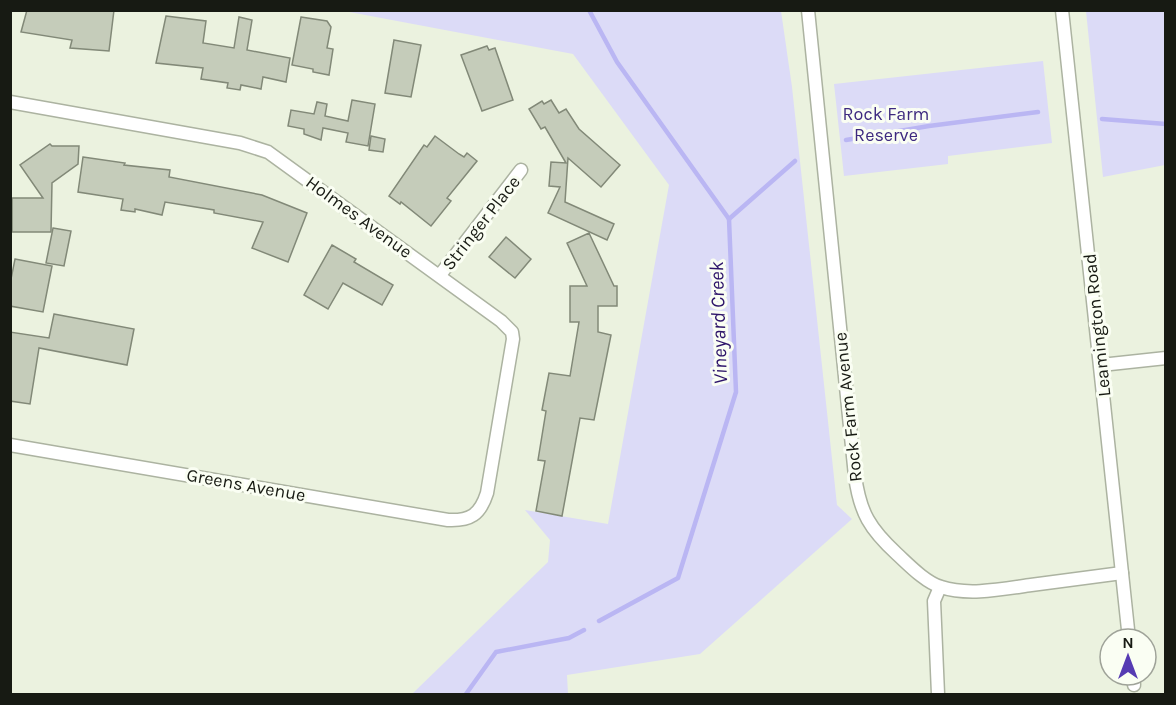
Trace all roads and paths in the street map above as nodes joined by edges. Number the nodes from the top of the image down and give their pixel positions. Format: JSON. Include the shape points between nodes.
{"nodes":[{"id":1,"x":808,"y":10,"type":"edge"},
{"id":2,"x":1062,"y":10,"type":"edge"},
{"id":3,"x":10,"y":102,"type":"edge"},
{"id":4,"x":521,"y":170,"type":"dead end"},
{"id":5,"x":440,"y":275,"type":"junction"},
{"id":6,"x":1166,"y":358,"type":"edge"},
{"id":7,"x":1101,"y":365,"type":"junction"},
{"id":8,"x":10,"y":445,"type":"edge"},
{"id":9,"x":479,"y":511,"type":"joint"},
{"id":10,"x":1122,"y":573,"type":"junction"},
{"id":11,"x":940,"y":587,"type":"junction"},
{"id":12,"x":1128,"y":627,"type":"edge"},
{"id":13,"x":938,"y":694,"type":"edge"}],
"edges":[{"from":1,"to":11,"type":"street","name":"Rock Farm Avenue","via":[[858,501],[881,539]]},
{"from":2,"to":7,"type":"street","name":"Leamington Road"},
{"from":3,"to":5,"type":"street","name":"Holmes Avenue","via":[[261,149],[282,160]]},
{"from":4,"to":5,"type":"street","name":"Stringer Place"},
{"from":5,"to":9,"type":"street","name":"Holmes Avenue","via":[[507,325],[513,339],[487,494]]},
{"from":6,"to":7,"type":"street"},
{"from":7,"to":10,"type":"street","name":"Leamington Road"},
{"from":8,"to":9,"type":"street","name":"Greens Avenue","via":[[448,520],[467,519]]},
{"from":10,"to":11,"type":"street","name":"Rock Farm Avenue","via":[[994,590]]},
{"from":10,"to":12,"type":"street","name":"Leamington Road"},
{"from":11,"to":13,"type":"street","via":[[934,601]]}]}
